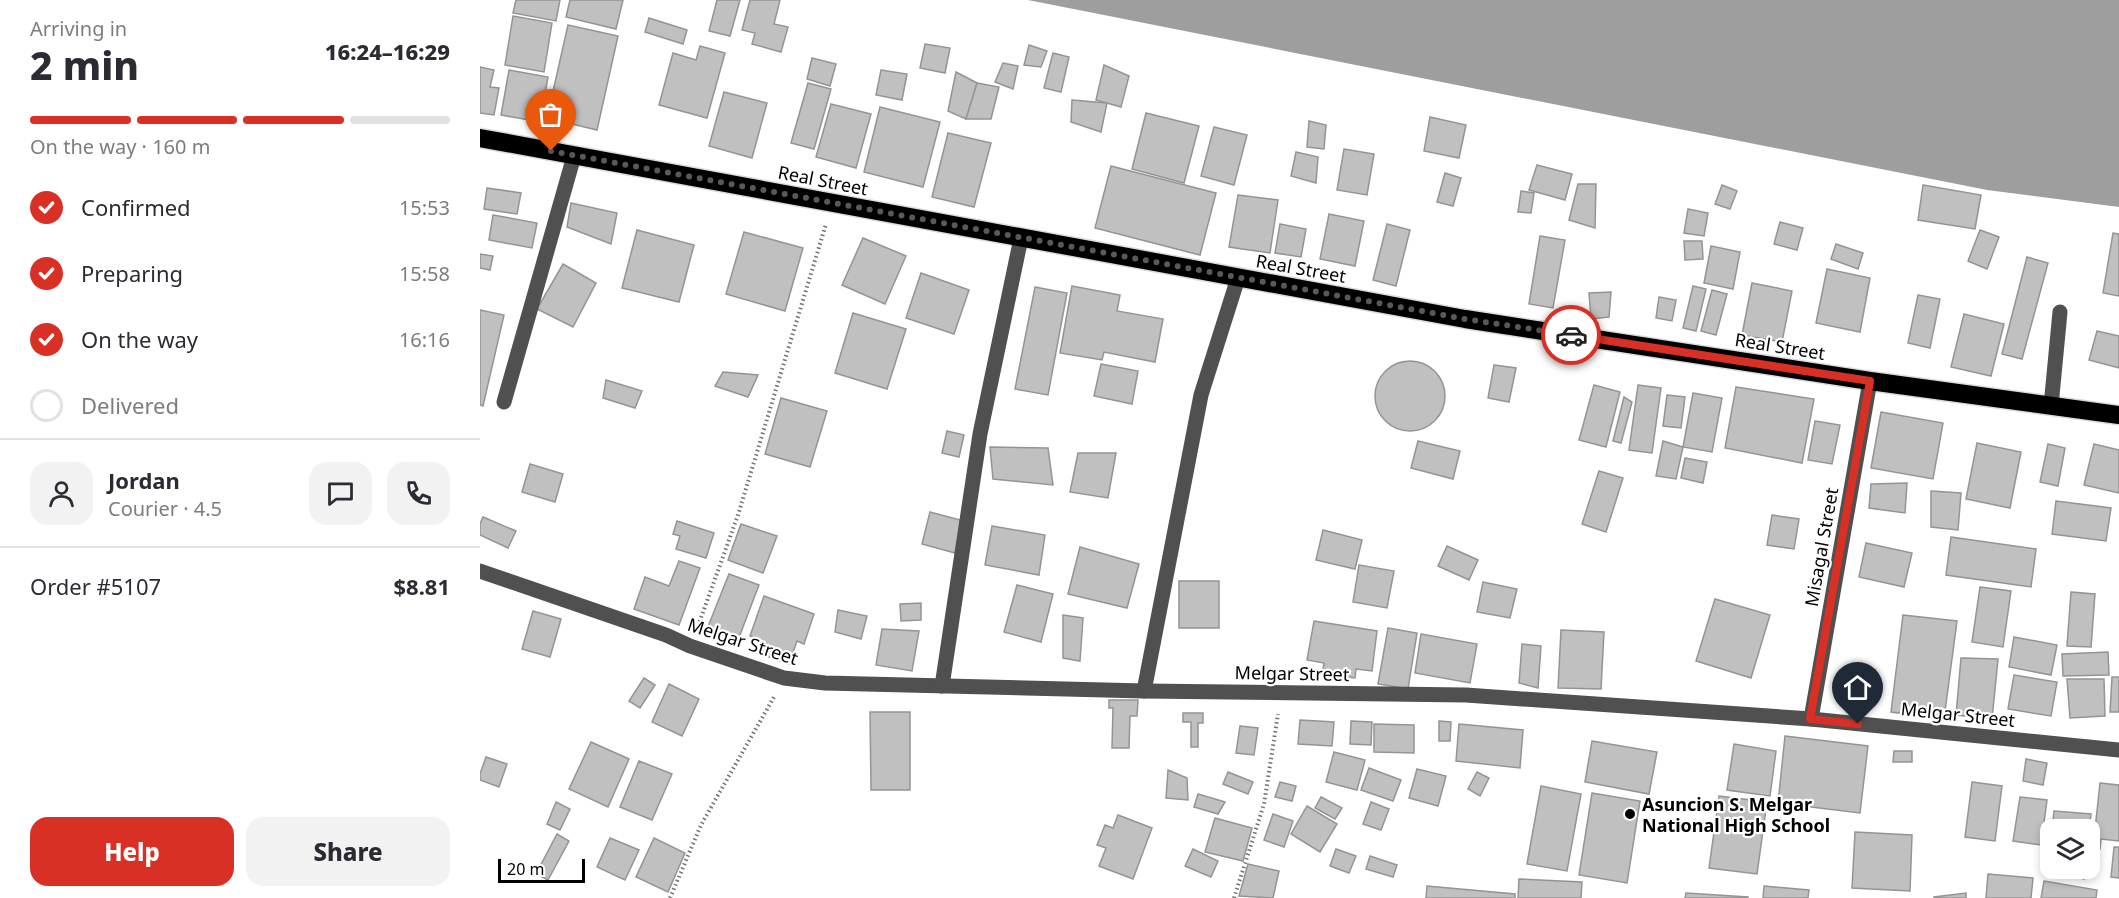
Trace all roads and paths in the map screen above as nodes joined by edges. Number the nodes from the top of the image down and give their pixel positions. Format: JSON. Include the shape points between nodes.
{"nodes":[{"id":1,"x":480,"y":138,"type":"edge"},
{"id":2,"x":574,"y":156,"type":"junction"},
{"id":3,"x":832,"y":203,"type":"junction"},
{"id":4,"x":1021,"y":238,"type":"junction"},
{"id":5,"x":1238,"y":278,"type":"junction"},
{"id":6,"x":2060,"y":312,"type":"dead end"},
{"id":7,"x":1870,"y":381,"type":"junction"},
{"id":8,"x":504,"y":402,"type":"dead end"},
{"id":9,"x":2051,"y":406,"type":"junction"},
{"id":10,"x":2119,"y":415,"type":"edge"},
{"id":11,"x":480,"y":571,"type":"edge"},
{"id":12,"x":690,"y":646,"type":"junction"},
{"id":13,"x":784,"y":678,"type":"junction"},
{"id":14,"x":942,"y":686,"type":"junction"},
{"id":15,"x":1143,"y":691,"type":"junction"},
{"id":16,"x":1282,"y":692,"type":"junction"},
{"id":17,"x":1810,"y":719,"type":"junction"},
{"id":18,"x":2119,"y":750,"type":"edge"},
{"id":19,"x":670,"y":898,"type":"edge"},
{"id":20,"x":1234,"y":898,"type":"edge"}],
"edges":[{"from":1,"to":2,"type":"highway","name":"Real Street"},
{"from":2,"to":3,"type":"highway","name":"Real Street"},
{"from":2,"to":8,"type":"street"},
{"from":3,"to":4,"type":"highway","name":"Real Street"},
{"from":3,"to":12,"type":"path","via":[[738,515]]},
{"from":4,"to":5,"type":"highway","name":"Real Street"},
{"from":4,"to":14,"type":"street","via":[[980,434]]},
{"from":5,"to":7,"type":"highway","name":"Real Street","via":[[1465,319]]},
{"from":5,"to":15,"type":"street","via":[[1201,395]]},
{"from":6,"to":9,"type":"street"},
{"from":7,"to":9,"type":"highway","name":"Real Street"},
{"from":7,"to":17,"type":"street","name":"Misagal Street"},
{"from":9,"to":10,"type":"highway","name":"Real Street"},
{"from":11,"to":12,"type":"street","name":"Melgar Street"},
{"from":12,"to":13,"type":"street","name":"Melgar Street"},
{"from":13,"to":14,"type":"street","name":"Melgar Street"},
{"from":13,"to":19,"type":"path","via":[[701,825]]},
{"from":14,"to":15,"type":"street","name":"Melgar Street"},
{"from":15,"to":16,"type":"street","name":"Melgar Street"},
{"from":16,"to":17,"type":"street","name":"Melgar Street","via":[[1466,695]]},
{"from":16,"to":20,"type":"path","via":[[1264,804]]},
{"from":17,"to":18,"type":"street","name":"Melgar Street"}]}
